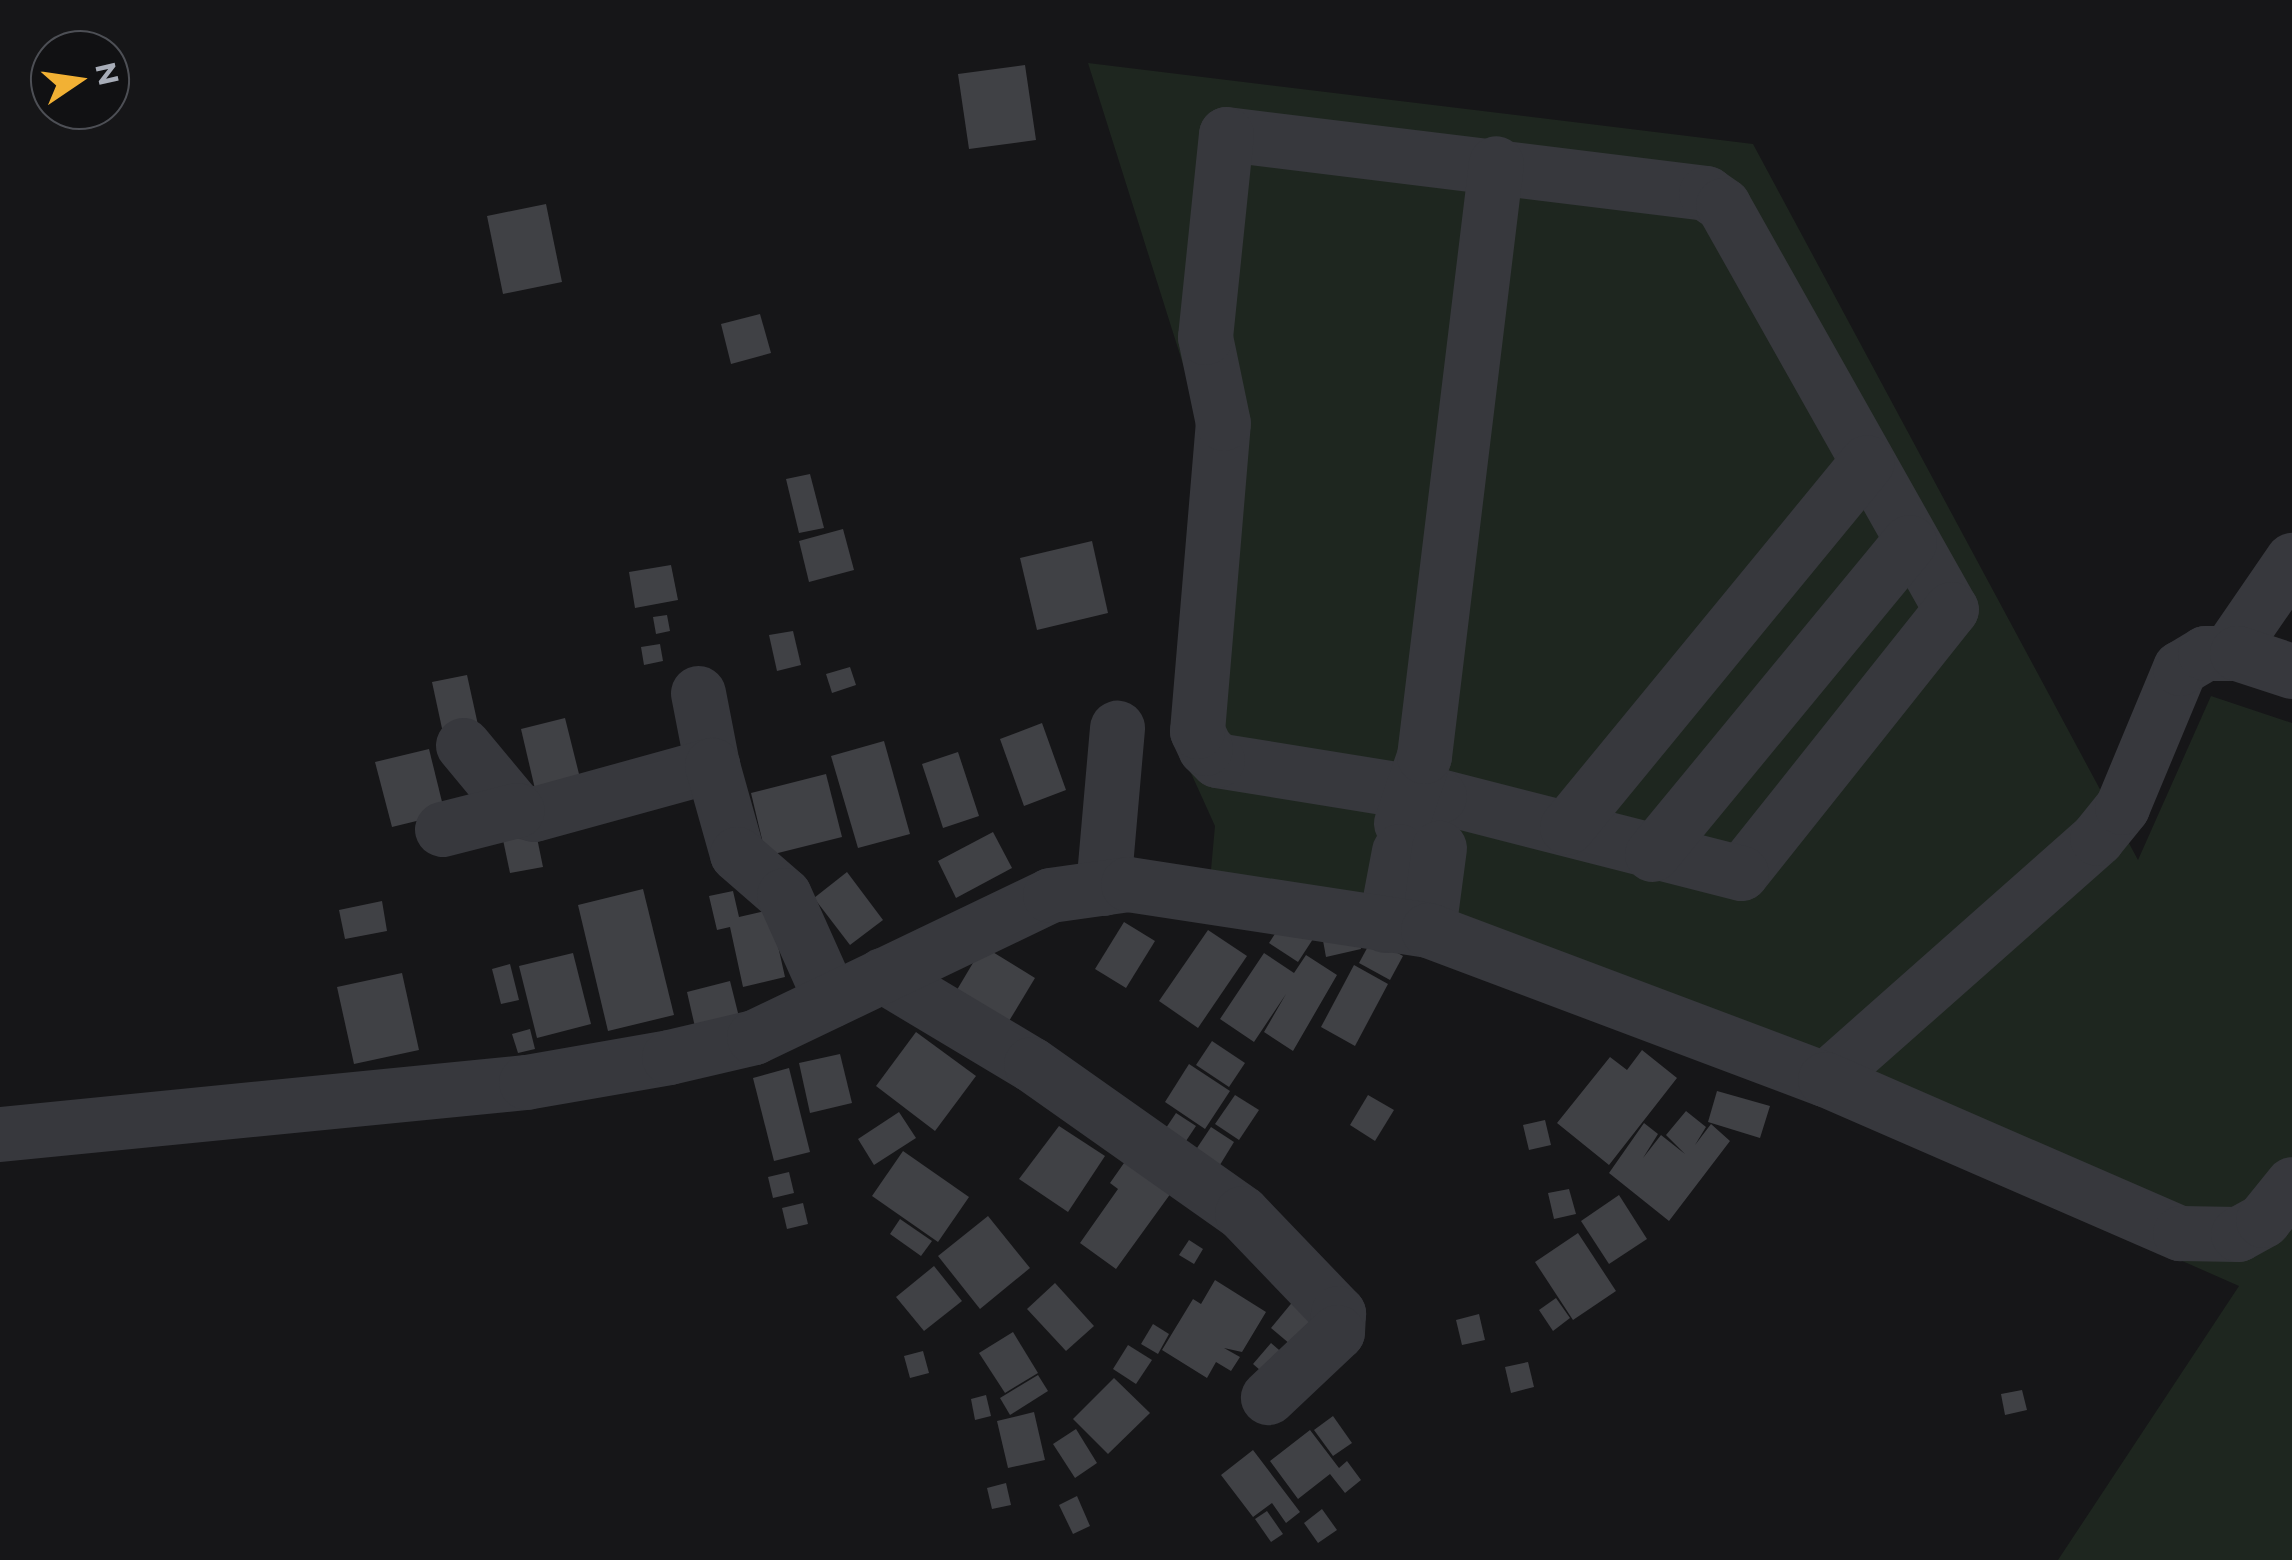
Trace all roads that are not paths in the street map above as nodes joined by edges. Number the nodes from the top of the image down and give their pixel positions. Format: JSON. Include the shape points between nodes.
{"nodes":[{"id":1,"x":1496,"y":164,"type":"junction"},
{"id":2,"x":1867,"y":462,"type":"junction"},
{"id":3,"x":1909,"y":542,"type":"junction"},
{"id":4,"x":2292,"y":560,"type":"edge"},
{"id":5,"x":2228,"y":653,"type":"junction"},
{"id":6,"x":2292,"y":671,"type":"edge"},
{"id":7,"x":698,"y":694,"type":"dead end"},
{"id":8,"x":1117,"y":728,"type":"dead end"},
{"id":9,"x":463,"y":744,"type":"dead end"},
{"id":10,"x":712,"y":765,"type":"junction"},
{"id":11,"x":517,"y":810,"type":"junction"},
{"id":12,"x":1421,"y":813,"type":"junction"},
{"id":13,"x":1567,"y":828,"type":"junction"},
{"id":14,"x":442,"y":829,"type":"dead end"},
{"id":15,"x":1652,"y":854,"type":"junction"},
{"id":16,"x":1103,"y":888,"type":"junction"},
{"id":17,"x":1406,"y":928,"type":"junction"},
{"id":18,"x":882,"y":976,"type":"junction"},
{"id":19,"x":831,"y":1000,"type":"junction"},
{"id":20,"x":1826,"y":1079,"type":"junction"},
{"id":21,"x":0,"y":1134,"type":"edge"},
{"id":22,"x":2292,"y":1184,"type":"edge"},
{"id":23,"x":1268,"y":1397,"type":"dead end"}],
"edges":[{"from":1,"to":2,"type":"street","via":[[1715,197]]},
{"from":1,"to":12,"type":"street"},
{"from":1,"to":12,"type":"street","via":[[1233,132],[1222,141],[1206,337],[1223,423],[1198,731],[1217,760]]},
{"from":2,"to":3,"type":"street"},
{"from":2,"to":13,"type":"street"},
{"from":3,"to":15,"type":"street"},
{"from":3,"to":15,"type":"street","via":[[1948,600],[1950,619],[1747,868],[1732,873]]},
{"from":4,"to":5,"type":"street"},
{"from":5,"to":6,"type":"street"},
{"from":5,"to":20,"type":"street","via":[[2205,653],[2180,668],[2122,807],[2097,838]]},
{"from":7,"to":10,"type":"street"},
{"from":8,"to":16,"type":"street"},
{"from":9,"to":11,"type":"street"},
{"from":10,"to":11,"type":"street","via":[[534,814]]},
{"from":10,"to":19,"type":"street","via":[[737,854],[784,894]]},
{"from":11,"to":14,"type":"street"},
{"from":12,"to":13,"type":"street"},
{"from":12,"to":17,"type":"street"},
{"from":13,"to":15,"type":"street"},
{"from":16,"to":17,"type":"street","via":[[1128,884]]},
{"from":16,"to":18,"type":"street","via":[[1050,895]]},
{"from":17,"to":20,"type":"street"},
{"from":18,"to":19,"type":"street"},
{"from":18,"to":23,"type":"street","via":[[1031,1064],[1242,1213],[1338,1312],[1337,1332]]},
{"from":19,"to":21,"type":"street","via":[[754,1037],[526,1082]]},
{"from":20,"to":22,"type":"street","via":[[2180,1233],[2238,1234],[2262,1220]]}]}
